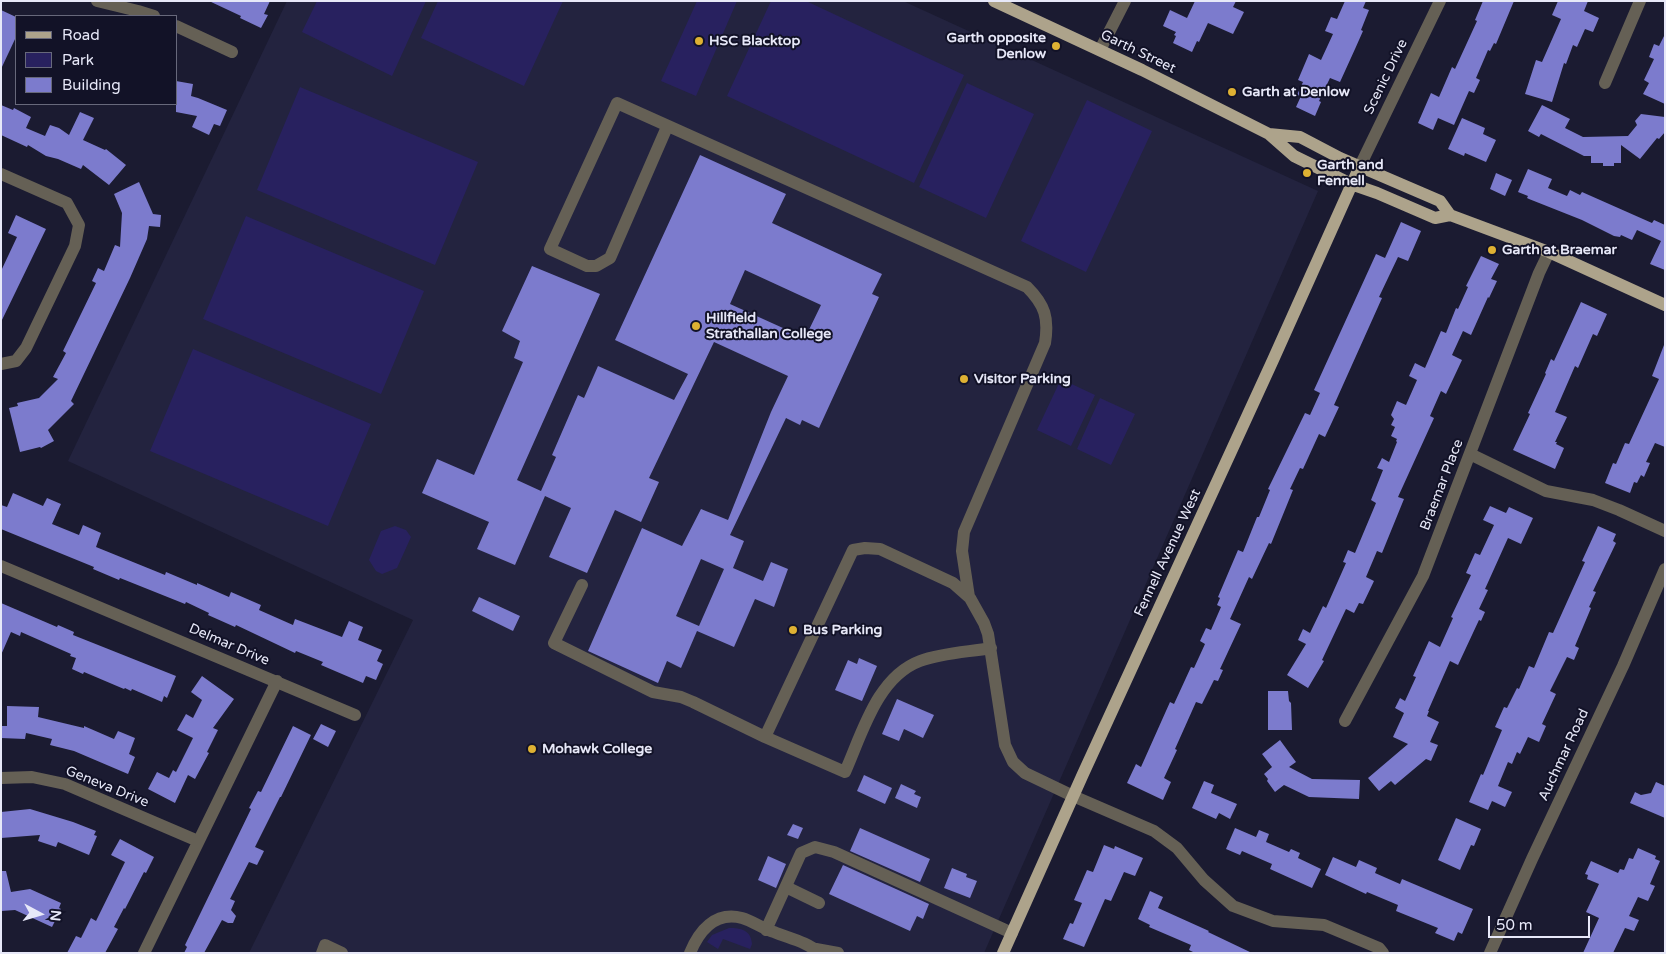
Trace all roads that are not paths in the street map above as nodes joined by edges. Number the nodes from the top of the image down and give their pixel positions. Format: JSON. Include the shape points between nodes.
{"nodes":[{"id":1,"x":97,"y":1,"type":"edge"},
{"id":2,"x":994,"y":1,"type":"edge"},
{"id":3,"x":1125,"y":1,"type":"edge"},
{"id":4,"x":1440,"y":1,"type":"edge"},
{"id":5,"x":1640,"y":1,"type":"edge"},
{"id":6,"x":151,"y":15,"type":"edge"},
{"id":7,"x":178,"y":27,"type":"edge"},
{"id":8,"x":1100,"y":50,"type":"junction"},
{"id":9,"x":232,"y":52,"type":"dead end"},
{"id":10,"x":1605,"y":83,"type":"dead end"},
{"id":11,"x":667,"y":127,"type":"junction"},
{"id":12,"x":1269,"y":134,"type":"junction"},
{"id":13,"x":1360,"y":166,"type":"junction"},
{"id":14,"x":1,"y":174,"type":"edge"},
{"id":15,"x":1351,"y":184,"type":"junction"},
{"id":16,"x":1450,"y":215,"type":"junction"},
{"id":17,"x":1549,"y":252,"type":"junction"},
{"id":18,"x":1665,"y":305,"type":"edge"},
{"id":19,"x":1,"y":364,"type":"edge"},
{"id":20,"x":1470,"y":454,"type":"junction"},
{"id":21,"x":1665,"y":531,"type":"edge"},
{"id":22,"x":1,"y":566,"type":"edge"},
{"id":23,"x":1665,"y":569,"type":"edge"},
{"id":24,"x":582,"y":585,"type":"dead end"},
{"id":25,"x":969,"y":597,"type":"junction"},
{"id":26,"x":991,"y":648,"type":"junction"},
{"id":27,"x":277,"y":681,"type":"junction"},
{"id":28,"x":356,"y":715,"type":"dead end"},
{"id":29,"x":1345,"y":721,"type":"dead end"},
{"id":30,"x":765,"y":737,"type":"junction"},
{"id":31,"x":1,"y":778,"type":"edge"},
{"id":32,"x":1073,"y":796,"type":"junction"},
{"id":33,"x":198,"y":841,"type":"junction"},
{"id":34,"x":786,"y":886,"type":"junction"},
{"id":35,"x":819,"y":903,"type":"dead end"},
{"id":36,"x":766,"y":930,"type":"junction"},
{"id":37,"x":1012,"y":933,"type":"junction"},
{"id":38,"x":800,"y":948,"type":"edge"},
{"id":39,"x":818,"y":951,"type":"edge"},
{"id":40,"x":144,"y":953,"type":"edge"},
{"id":41,"x":322,"y":953,"type":"edge"},
{"id":42,"x":342,"y":953,"type":"edge"},
{"id":43,"x":690,"y":953,"type":"edge"},
{"id":44,"x":838,"y":953,"type":"edge"},
{"id":45,"x":1003,"y":953,"type":"edge"},
{"id":46,"x":1383,"y":953,"type":"edge"},
{"id":47,"x":1490,"y":953,"type":"edge"}],
"edges":[{"from":1,"to":6,"type":"street"},
{"from":2,"to":8,"type":"main road","name":"Garth Street"},
{"from":3,"to":8,"type":"street"},
{"from":4,"to":13,"type":"street","name":"Scenic Drive"},
{"from":5,"to":10,"type":"street"},
{"from":7,"to":9,"type":"street"},
{"from":8,"to":12,"type":"main road","name":"Garth Street"},
{"from":11,"to":11,"type":"street","via":[[610,258],[596,266],[587,266],[550,249],[617,103]]},
{"from":11,"to":25,"type":"street","via":[[1027,287],[1038,298],[1048,327],[1045,343],[964,532],[962,550]]},
{"from":12,"to":13,"type":"main road","name":"Garth Street","via":[[1300,137]]},
{"from":12,"to":15,"type":"main road","name":"Garth Street","via":[[1294,156]]},
{"from":13,"to":15,"type":"main road","name":"Fennell Avenue West"},
{"from":13,"to":16,"type":"main road","name":"Garth Street","via":[[1440,201]]},
{"from":14,"to":19,"type":"street","via":[[67,203],[79,225],[74,246],[26,348],[16,361]]},
{"from":15,"to":16,"type":"main road","name":"Garth Street","via":[[1435,218]]},
{"from":15,"to":32,"type":"main road","name":"Fennell Avenue West"},
{"from":16,"to":17,"type":"main road","name":"Garth Street"},
{"from":17,"to":18,"type":"main road","name":"Garth Street"},
{"from":17,"to":20,"type":"street","name":"Braemar Place"},
{"from":20,"to":21,"type":"street","via":[[1546,491],[1593,500]]},
{"from":20,"to":29,"type":"street","name":"Braemar Place","via":[[1423,576]]},
{"from":22,"to":27,"type":"street","name":"Delmar Drive"},
{"from":23,"to":47,"type":"street","name":"Auchmar Road"},
{"from":24,"to":30,"type":"street","via":[[554,643],[653,692],[687,700]]},
{"from":25,"to":26,"type":"street","via":[[984,622]]},
{"from":25,"to":30,"type":"street","via":[[953,583],[880,549],[853,550]]},
{"from":26,"to":30,"type":"street","via":[[921,660],[897,674],[875,703],[845,772]]},
{"from":26,"to":32,"type":"street","via":[[1008,754],[1017,768]]},
{"from":27,"to":28,"type":"street"},
{"from":27,"to":33,"type":"street","name":"Delmar Drive"},
{"from":31,"to":33,"type":"street","name":"Geneva Drive","via":[[38,778],[65,784]]},
{"from":32,"to":37,"type":"main road","name":"Fennell Avenue West"},
{"from":32,"to":46,"type":"street","via":[[1154,831],[1176,848],[1204,880],[1234,906],[1273,921],[1324,925],[1379,948]]},
{"from":33,"to":40,"type":"street","name":"Delmar Drive"},
{"from":34,"to":35,"type":"street"},
{"from":34,"to":36,"type":"street"},
{"from":34,"to":37,"type":"street","via":[[801,853],[815,847],[834,852]]},
{"from":36,"to":38,"type":"street"},
{"from":36,"to":43,"type":"street","via":[[744,918],[732,916],[715,920],[700,932]]},
{"from":37,"to":45,"type":"main road","name":"Fennell Avenue West"},
{"from":38,"to":39,"type":"street"},
{"from":39,"to":44,"type":"street"},
{"from":41,"to":42,"type":"street","via":[[325,945]]}]}
